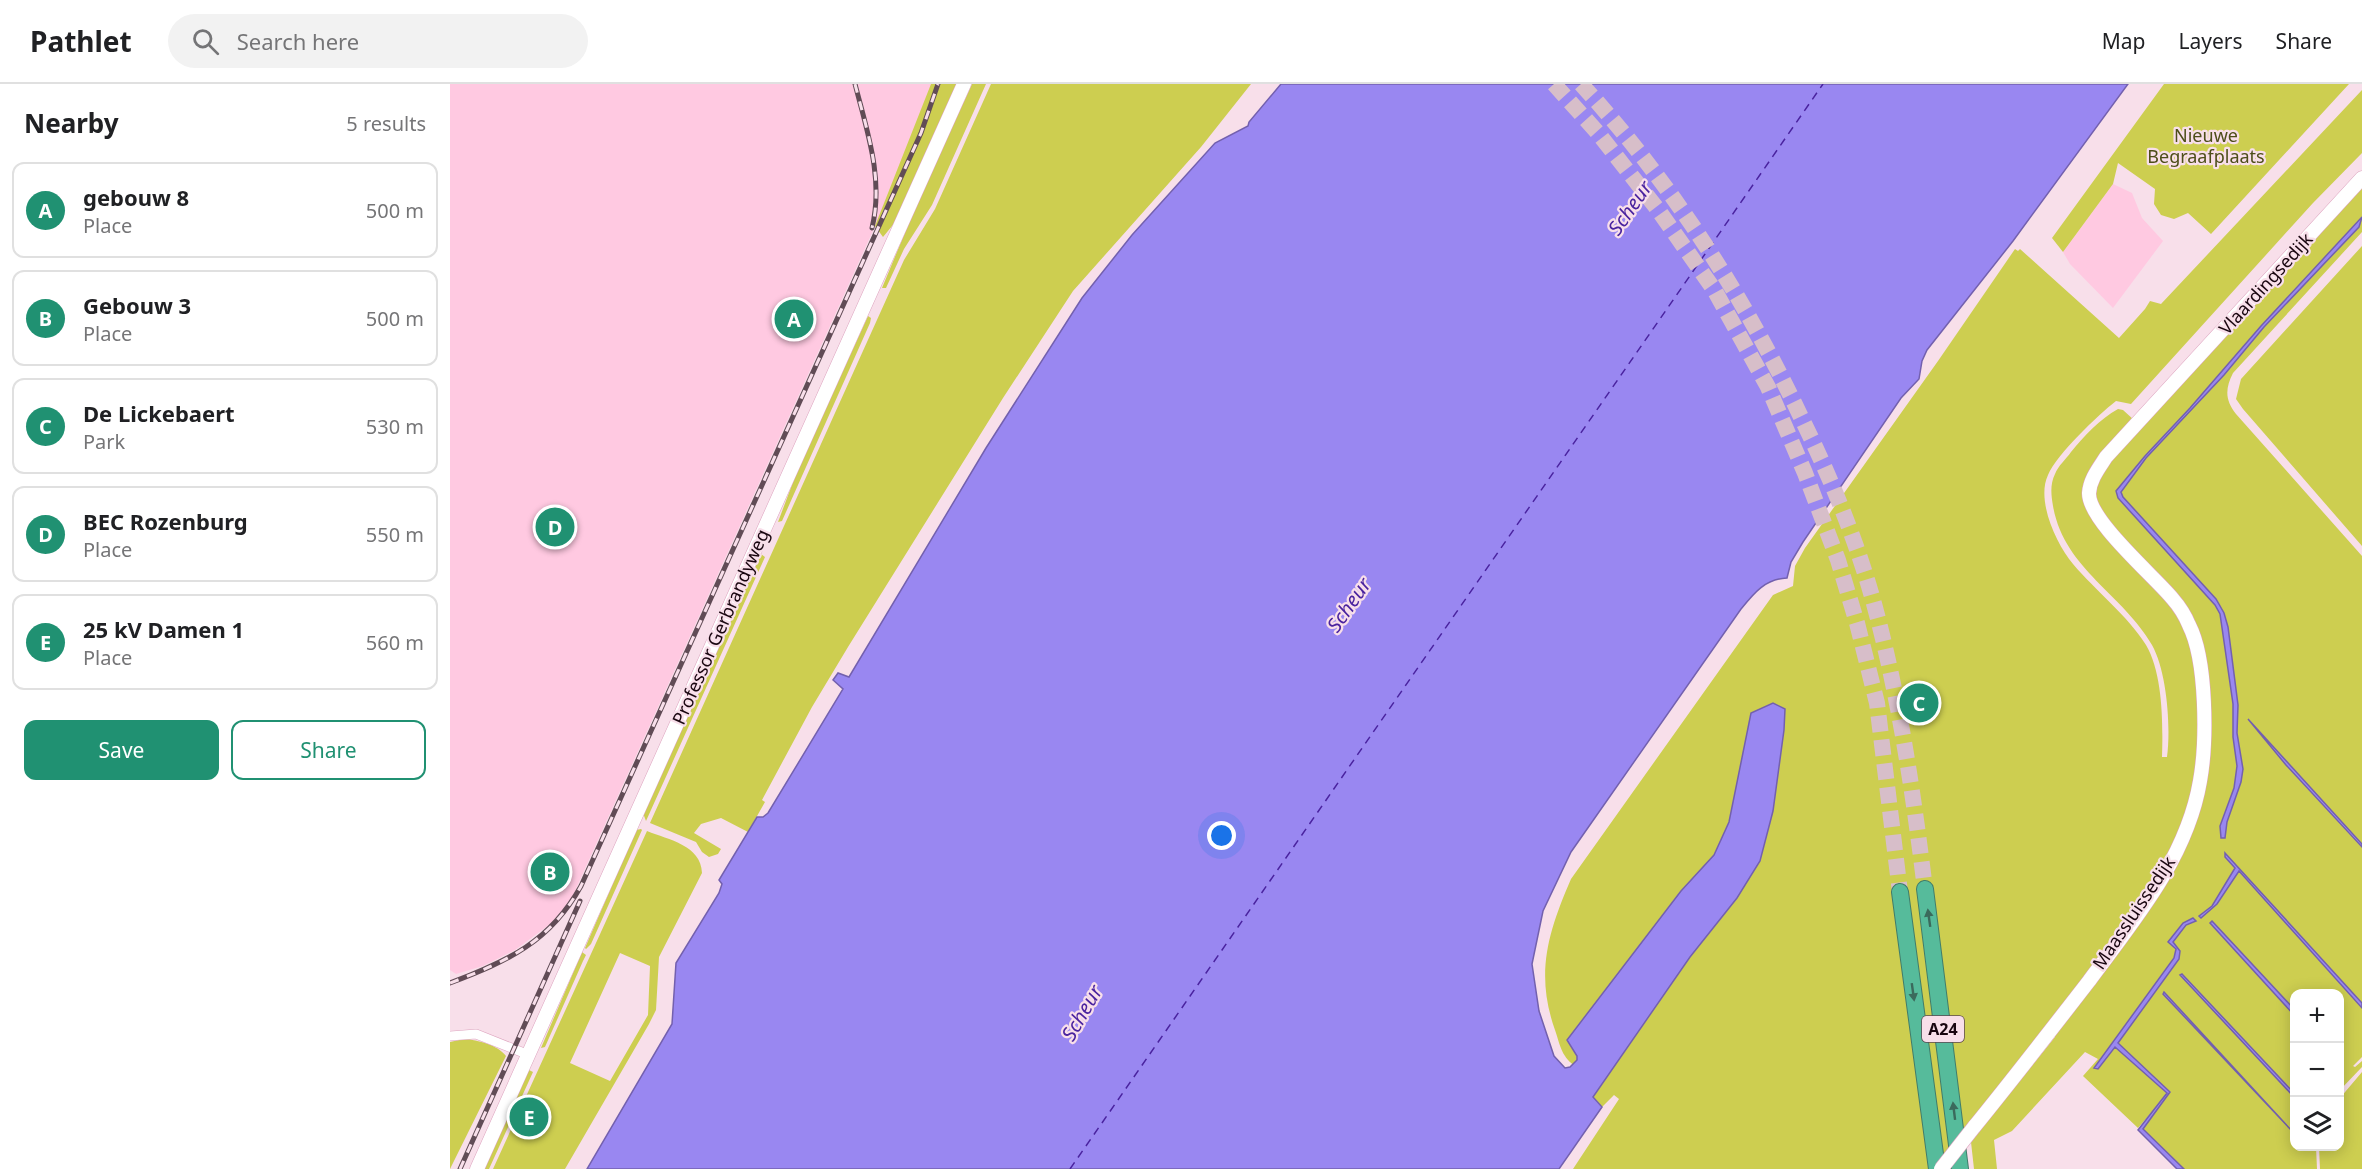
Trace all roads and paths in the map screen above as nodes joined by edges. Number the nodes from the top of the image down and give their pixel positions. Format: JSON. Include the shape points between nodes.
{"nodes":[{"id":1,"x":964,"y":84,"type":"edge"},
{"id":2,"x":2362,"y":178,"type":"edge"},
{"id":3,"x":2169,"y":389,"type":"joint"},
{"id":4,"x":1925,"y":889,"type":"tunnel mouth"},
{"id":5,"x":1900,"y":892,"type":"tunnel mouth"},
{"id":6,"x":450,"y":1036,"type":"edge"},
{"id":7,"x":529,"y":1055,"type":"junction"},
{"id":8,"x":477,"y":1169,"type":"edge"},
{"id":9,"x":1939,"y":1169,"type":"edge"},
{"id":10,"x":1960,"y":1169,"type":"edge"}],
"edges":[{"from":1,"to":7,"type":"street","name":"Professor Gerbrandyweg"},
{"from":2,"to":3,"type":"street","name":"Vlaardingsedijk"},
{"from":3,"to":9,"type":"street","name":"Maassluissedijk","bridge":true,"via":[[2106,457],[2095,474],[2089,495],[2104,526],[2173,599],[2191,628],[2197,647],[2205,724],[2197,795],[2180,843],[2155,889],[2088,981]]},
{"from":10,"to":4,"type":"highway","number":"A24","one_way":true},
{"from":5,"to":9,"type":"highway","number":"A24","one_way":true},
{"from":6,"to":7,"type":"street","via":[[476,1034]]},
{"from":7,"to":8,"type":"street","name":"Professor Gerbrandyweg"}]}
